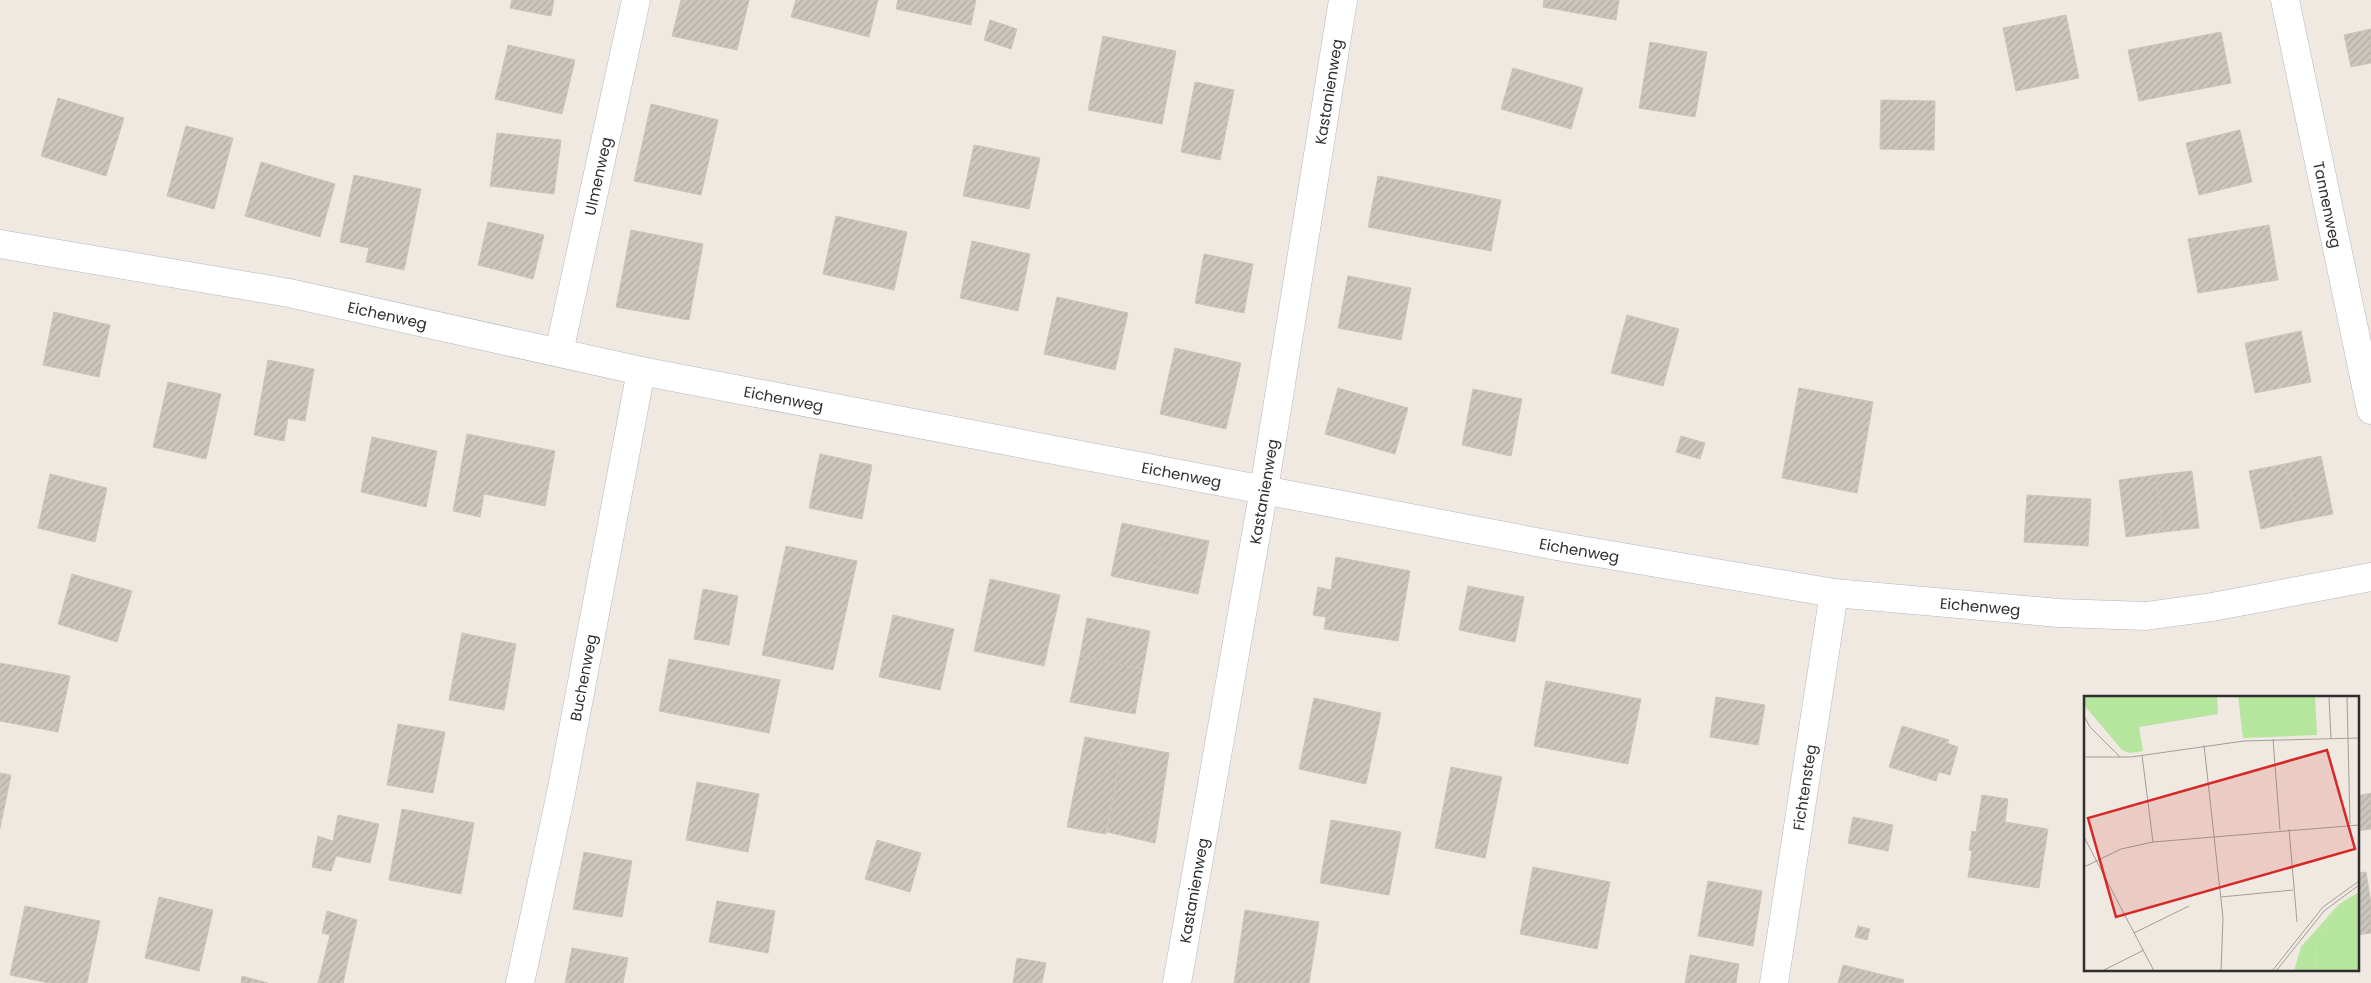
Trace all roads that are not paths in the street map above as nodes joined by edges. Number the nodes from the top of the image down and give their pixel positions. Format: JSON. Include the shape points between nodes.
{"nodes":[{"id":1,"x":636,"y":0,"type":"edge"},
{"id":2,"x":1343,"y":0,"type":"edge"},
{"id":3,"x":2286,"y":0,"type":"edge"},
{"id":4,"x":0,"y":244,"type":"edge"},
{"id":5,"x":559,"y":352,"type":"junction"},
{"id":6,"x":641,"y":371,"type":"junction"},
{"id":7,"x":2371,"y":410,"type":"edge"},
{"id":8,"x":1264,"y":489,"type":"junction"},
{"id":9,"x":2371,"y":577,"type":"edge"},
{"id":10,"x":1834,"y":593,"type":"junction"},
{"id":11,"x":520,"y":983,"type":"edge"},
{"id":12,"x":1177,"y":983,"type":"edge"},
{"id":13,"x":1774,"y":983,"type":"edge"}],
"edges":[{"from":1,"to":5,"type":"street","name":"Ulmenweg"},
{"from":2,"to":8,"type":"street","name":"Kastanienweg"},
{"from":3,"to":7,"type":"street","name":"Tannenweg"},
{"from":4,"to":5,"type":"street","name":"Eichenweg","via":[[288,293]]},
{"from":5,"to":6,"type":"street","name":"Eichenweg"},
{"from":6,"to":8,"type":"street","name":"Eichenweg"},
{"from":6,"to":11,"type":"street","name":"Buchenweg","via":[[561,793]]},
{"from":8,"to":10,"type":"street","name":"Eichenweg","via":[[1557,546]]},
{"from":8,"to":12,"type":"street","name":"Kastanienweg"},
{"from":9,"to":10,"type":"street","name":"Eichenweg","via":[[2146,616],[2059,613]]},
{"from":10,"to":13,"type":"street","name":"Fichtensteg"}]}
